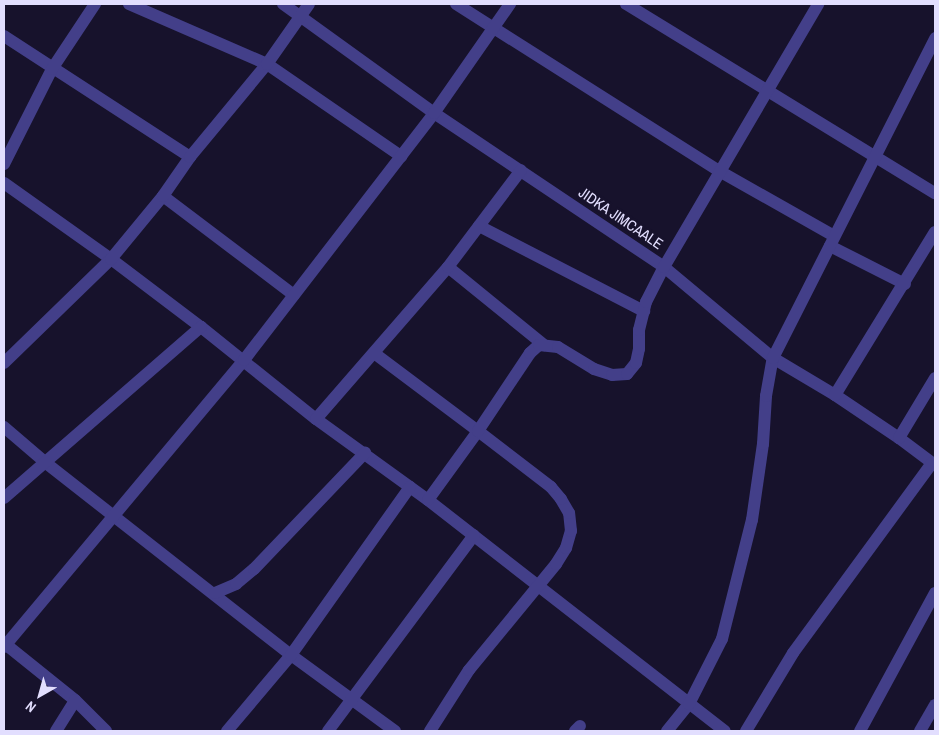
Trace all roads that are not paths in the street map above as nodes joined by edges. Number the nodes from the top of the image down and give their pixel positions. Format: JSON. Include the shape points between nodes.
{"nodes":[{"id":1,"x":95,"y":4,"type":"edge"},
{"id":2,"x":130,"y":4,"type":"edge"},
{"id":3,"x":283,"y":4,"type":"edge"},
{"id":4,"x":309,"y":4,"type":"edge"},
{"id":5,"x":456,"y":4,"type":"edge"},
{"id":6,"x":510,"y":4,"type":"edge"},
{"id":7,"x":626,"y":4,"type":"edge"},
{"id":8,"x":818,"y":4,"type":"edge"},
{"id":9,"x":300,"y":15,"type":"junction"},
{"id":10,"x":493,"y":29,"type":"junction"},
{"id":11,"x":4,"y":36,"type":"edge"},
{"id":12,"x":935,"y":38,"type":"edge"},
{"id":13,"x":267,"y":64,"type":"junction"},
{"id":14,"x":52,"y":69,"type":"junction"},
{"id":15,"x":767,"y":88,"type":"junction"},
{"id":16,"x":434,"y":113,"type":"junction"},
{"id":17,"x":402,"y":156,"type":"junction"},
{"id":18,"x":876,"y":157,"type":"junction"},
{"id":19,"x":190,"y":158,"type":"junction"},
{"id":20,"x":4,"y":164,"type":"edge"},
{"id":21,"x":521,"y":170,"type":"junction"},
{"id":22,"x":721,"y":172,"type":"junction"},
{"id":23,"x":4,"y":184,"type":"edge"},
{"id":24,"x":935,"y":193,"type":"edge"},
{"id":25,"x":163,"y":196,"type":"junction"},
{"id":26,"x":479,"y":226,"type":"junction"},
{"id":27,"x":935,"y":232,"type":"edge"},
{"id":28,"x":832,"y":241,"type":"junction"},
{"id":29,"x":111,"y":260,"type":"junction"},
{"id":30,"x":448,"y":267,"type":"junction"},
{"id":31,"x":664,"y":267,"type":"junction"},
{"id":32,"x":905,"y":284,"type":"junction"},
{"id":33,"x":294,"y":295,"type":"junction"},
{"id":34,"x":644,"y":312,"type":"junction"},
{"id":35,"x":201,"y":327,"type":"junction"},
{"id":36,"x":544,"y":345,"type":"junction"},
{"id":37,"x":374,"y":353,"type":"junction"},
{"id":38,"x":773,"y":358,"type":"junction"},
{"id":39,"x":244,"y":360,"type":"junction"},
{"id":40,"x":4,"y":363,"type":"edge"},
{"id":41,"x":935,"y":378,"type":"edge"},
{"id":42,"x":835,"y":395,"type":"junction"},
{"id":43,"x":316,"y":419,"type":"junction"},
{"id":44,"x":4,"y":427,"type":"edge"},
{"id":45,"x":478,"y":431,"type":"junction"},
{"id":46,"x":899,"y":438,"type":"junction"},
{"id":47,"x":365,"y":453,"type":"junction"},
{"id":48,"x":46,"y":463,"type":"junction"},
{"id":49,"x":934,"y":464,"type":"edge"},
{"id":50,"x":410,"y":487,"type":"junction"},
{"id":51,"x":4,"y":498,"type":"edge"},
{"id":52,"x":428,"y":500,"type":"junction"},
{"id":53,"x":114,"y":516,"type":"junction"},
{"id":54,"x":474,"y":535,"type":"junction"},
{"id":55,"x":538,"y":585,"type":"junction"},
{"id":56,"x":215,"y":593,"type":"junction"},
{"id":57,"x":935,"y":593,"type":"edge"},
{"id":58,"x":5,"y":645,"type":"edge"},
{"id":59,"x":291,"y":655,"type":"junction"},
{"id":60,"x":75,"y":700,"type":"junction"},
{"id":61,"x":351,"y":700,"type":"junction"},
{"id":62,"x":689,"y":704,"type":"junction"},
{"id":63,"x":935,"y":705,"type":"edge"},
{"id":64,"x":56,"y":731,"type":"edge"},
{"id":65,"x":106,"y":731,"type":"edge"},
{"id":66,"x":227,"y":731,"type":"edge"},
{"id":67,"x":328,"y":731,"type":"edge"},
{"id":68,"x":395,"y":731,"type":"edge"},
{"id":69,"x":430,"y":731,"type":"edge"},
{"id":70,"x":667,"y":731,"type":"edge"},
{"id":71,"x":725,"y":731,"type":"edge"},
{"id":72,"x":746,"y":731,"type":"edge"},
{"id":73,"x":860,"y":731,"type":"edge"},
{"id":74,"x":920,"y":731,"type":"edge"}],
"edges":[{"from":1,"to":14,"type":"street"},
{"from":2,"to":13,"type":"street"},
{"from":3,"to":9,"type":"street","name":"JIDKA JIMCAALE"},
{"from":4,"to":9,"type":"street"},
{"from":5,"to":10,"type":"street"},
{"from":6,"to":10,"type":"street"},
{"from":7,"to":15,"type":"street"},
{"from":8,"to":15,"type":"street"},
{"from":9,"to":13,"type":"street"},
{"from":9,"to":16,"type":"street","name":"JIDKA JIMCAALE"},
{"from":10,"to":16,"type":"street"},
{"from":10,"to":22,"type":"street"},
{"from":11,"to":14,"type":"street"},
{"from":12,"to":18,"type":"street"},
{"from":13,"to":17,"type":"street"},
{"from":13,"to":19,"type":"street"},
{"from":14,"to":19,"type":"street"},
{"from":14,"to":20,"type":"street"},
{"from":15,"to":18,"type":"street"},
{"from":15,"to":22,"type":"street"},
{"from":16,"to":17,"type":"street"},
{"from":16,"to":21,"type":"street","name":"JIDKA JIMCAALE"},
{"from":17,"to":33,"type":"street"},
{"from":18,"to":24,"type":"street"},
{"from":18,"to":28,"type":"street"},
{"from":19,"to":25,"type":"street"},
{"from":21,"to":26,"type":"street"},
{"from":21,"to":31,"type":"street","name":"JIDKA JIMCAALE"},
{"from":22,"to":28,"type":"street"},
{"from":22,"to":31,"type":"street"},
{"from":23,"to":29,"type":"street"},
{"from":25,"to":29,"type":"street"},
{"from":25,"to":33,"type":"street"},
{"from":26,"to":30,"type":"street"},
{"from":26,"to":34,"type":"street"},
{"from":27,"to":32,"type":"street"},
{"from":28,"to":32,"type":"street"},
{"from":28,"to":38,"type":"street"},
{"from":29,"to":35,"type":"street"},
{"from":29,"to":40,"type":"street"},
{"from":30,"to":36,"type":"street"},
{"from":30,"to":37,"type":"street"},
{"from":31,"to":34,"type":"street"},
{"from":31,"to":38,"type":"street","name":"JIDKA JIMCAALE"},
{"from":32,"to":42,"type":"street"},
{"from":33,"to":39,"type":"street"},
{"from":34,"to":36,"type":"street","via":[[636,364],[627,374],[612,375],[594,369],[558,347]]},
{"from":35,"to":39,"type":"street"},
{"from":35,"to":48,"type":"street"},
{"from":36,"to":45,"type":"street","via":[[530,353]]},
{"from":37,"to":43,"type":"street"},
{"from":37,"to":45,"type":"street"},
{"from":38,"to":42,"type":"street","name":"JIDKA JIMCAALE"},
{"from":38,"to":62,"type":"street","via":[[752,520],[722,639]]},
{"from":39,"to":43,"type":"street"},
{"from":39,"to":53,"type":"street"},
{"from":41,"to":46,"type":"street"},
{"from":42,"to":46,"type":"street","name":"JIDKA JIMCAALE"},
{"from":43,"to":47,"type":"street"},
{"from":44,"to":48,"type":"street"},
{"from":45,"to":52,"type":"street"},
{"from":45,"to":55,"type":"street","via":[[551,487],[569,513],[571,531],[566,548]]},
{"from":46,"to":49,"type":"street","name":"JIDKA JIMCAALE"},
{"from":47,"to":50,"type":"street"},
{"from":47,"to":56,"type":"street","via":[[254,569],[236,584]]},
{"from":48,"to":51,"type":"street"},
{"from":48,"to":53,"type":"street"},
{"from":49,"to":72,"type":"street","via":[[793,652]]},
{"from":50,"to":52,"type":"street"},
{"from":50,"to":59,"type":"street"},
{"from":52,"to":54,"type":"street"},
{"from":53,"to":56,"type":"street"},
{"from":53,"to":58,"type":"street"},
{"from":54,"to":55,"type":"street"},
{"from":54,"to":61,"type":"street"},
{"from":55,"to":62,"type":"street"},
{"from":55,"to":69,"type":"street","via":[[469,670]]},
{"from":56,"to":59,"type":"street"},
{"from":57,"to":73,"type":"street"},
{"from":58,"to":60,"type":"street"},
{"from":59,"to":61,"type":"street"},
{"from":59,"to":66,"type":"street"},
{"from":60,"to":64,"type":"street"},
{"from":60,"to":65,"type":"street"},
{"from":61,"to":67,"type":"street"},
{"from":61,"to":68,"type":"street"},
{"from":62,"to":70,"type":"street"},
{"from":62,"to":71,"type":"street"},
{"from":63,"to":74,"type":"street"}]}
